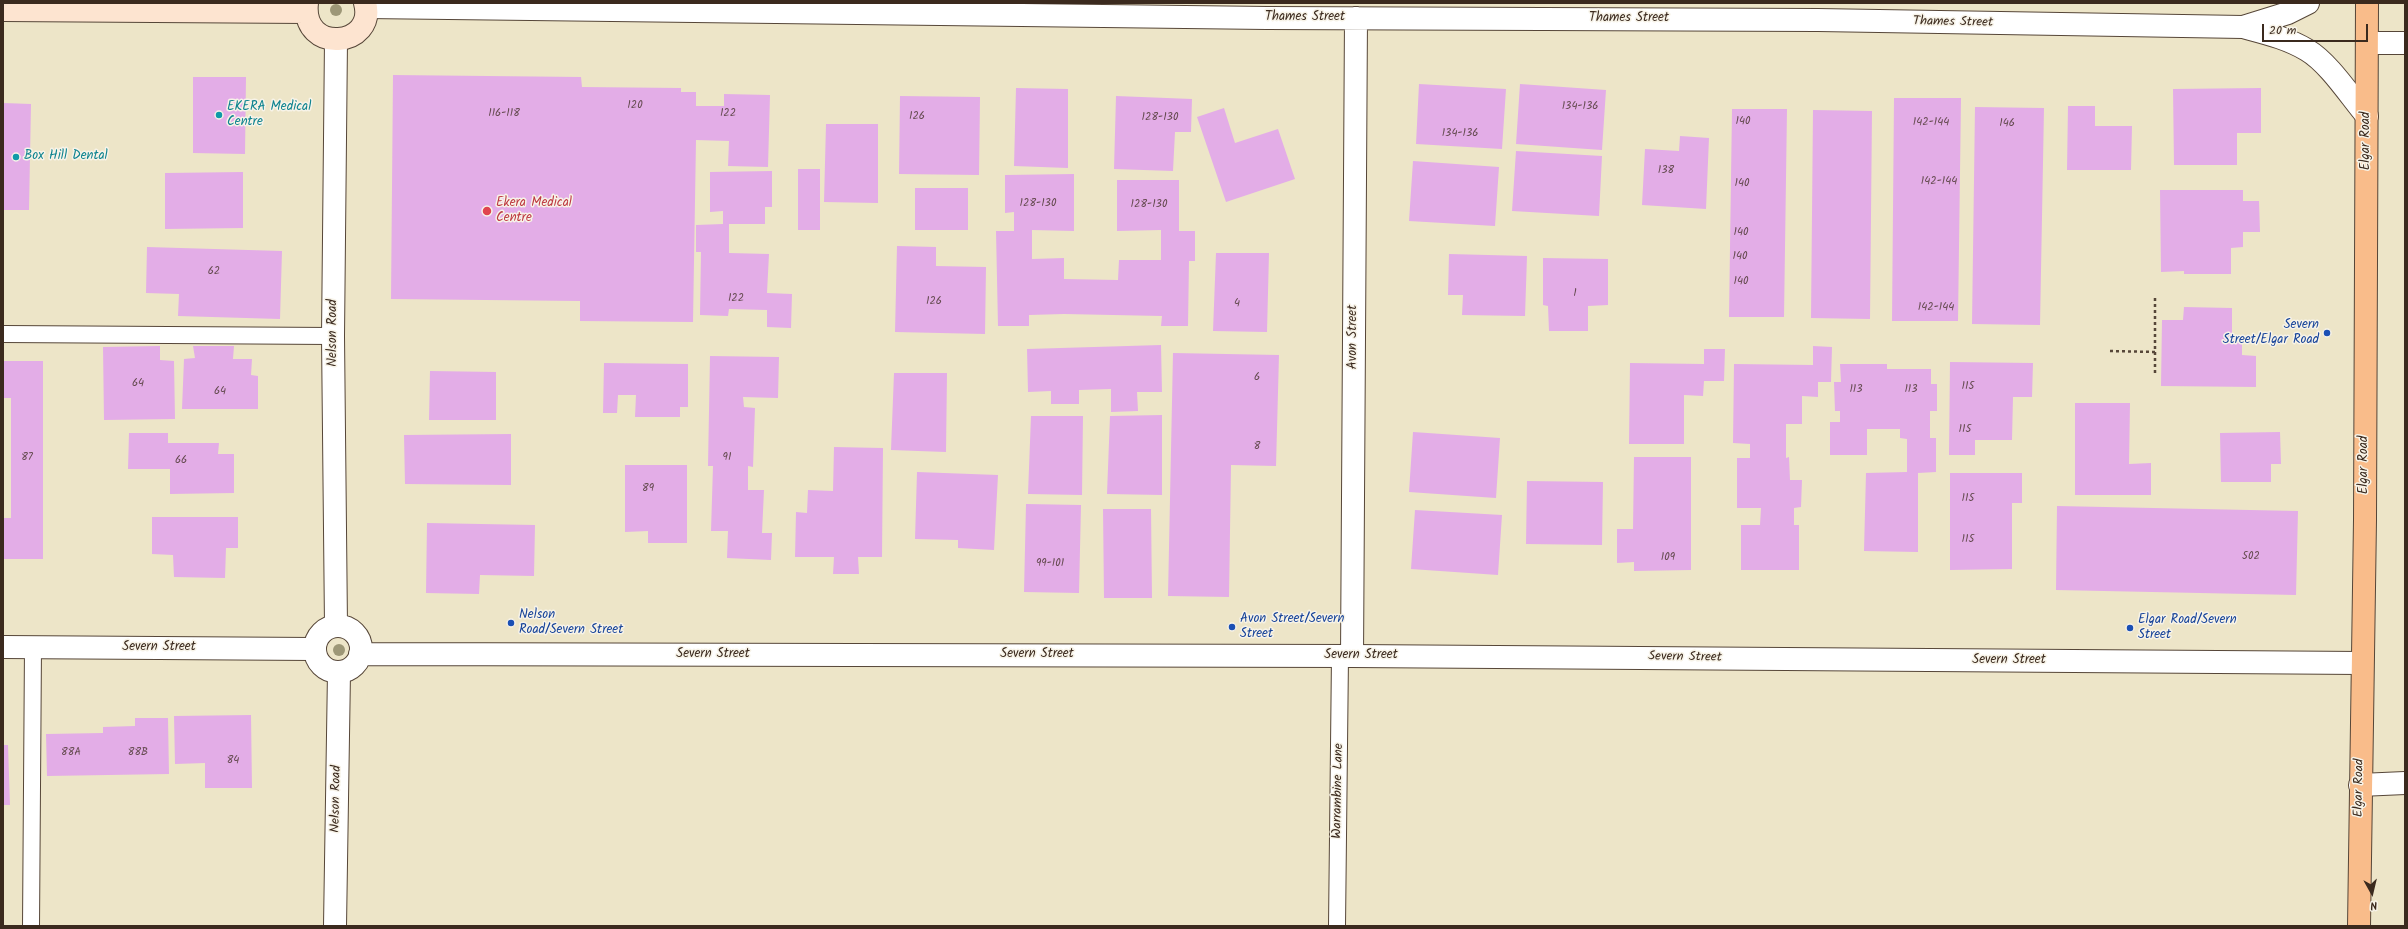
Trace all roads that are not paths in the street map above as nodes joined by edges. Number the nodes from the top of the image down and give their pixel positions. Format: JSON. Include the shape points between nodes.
{"nodes":[{"id":1,"x":2308,"y":3,"type":"edge"},
{"id":2,"x":2367,"y":3,"type":"edge"},
{"id":3,"x":366,"y":5,"type":"edge"},
{"id":4,"x":307,"y":7,"type":"edge"},
{"id":5,"x":1029,"y":9,"type":"edge"},
{"id":6,"x":3,"y":10,"type":"edge"},
{"id":7,"x":1818,"y":12,"type":"edge"},
{"id":8,"x":1356,"y":18,"type":"junction"},
{"id":9,"x":2243,"y":27,"type":"junction"},
{"id":10,"x":336,"y":40,"type":"junction"},
{"id":11,"x":2367,"y":43,"type":"junction"},
{"id":12,"x":2405,"y":43,"type":"edge"},
{"id":13,"x":2367,"y":116,"type":"junction"},
{"id":14,"x":3,"y":334,"type":"edge"},
{"id":15,"x":333,"y":336,"type":"junction"},
{"id":16,"x":336,"y":626,"type":"junction"},
{"id":17,"x":3,"y":647,"type":"edge"},
{"id":18,"x":33,"y":647,"type":"junction"},
{"id":19,"x":314,"y":649,"type":"junction"},
{"id":20,"x":360,"y":654,"type":"junction"},
{"id":21,"x":1346,"y":656,"type":"junction"},
{"id":22,"x":2362,"y":663,"type":"junction"},
{"id":23,"x":339,"y":672,"type":"junction"},
{"id":24,"x":2405,"y":783,"type":"edge"},
{"id":25,"x":2360,"y":785,"type":"junction"},
{"id":26,"x":31,"y":926,"type":"edge"},
{"id":27,"x":335,"y":926,"type":"edge"},
{"id":28,"x":1337,"y":926,"type":"edge"},
{"id":29,"x":2359,"y":926,"type":"edge"}],
"edges":[{"from":1,"to":9,"type":"street","name":"Thames Street","via":[[2288,13]]},
{"from":2,"to":11,"type":"main road","name":"Elgar Road"},
{"from":3,"to":5,"type":"street","name":"Thames Street"},
{"from":3,"to":10,"type":"main road","via":[[364,22],[355,34]]},
{"from":4,"to":6,"type":"main road"},
{"from":4,"to":10,"type":"main road","via":[[313,29],[319,35]]},
{"from":5,"to":8,"type":"street","name":"Thames Street"},
{"from":7,"to":8,"type":"street","name":"Thames Street"},
{"from":7,"to":9,"type":"street","name":"Thames Street"},
{"from":8,"to":21,"type":"street","name":"Avon Street"},
{"from":9,"to":13,"type":"street","name":"Thames Street","via":[[2281,37],[2308,50],[2330,71]]},
{"from":10,"to":15,"type":"street","name":"Nelson Road"},
{"from":11,"to":12,"type":"street"},
{"from":11,"to":13,"type":"main road","name":"Elgar Road"},
{"from":13,"to":22,"type":"main road","name":"Elgar Road"},
{"from":14,"to":15,"type":"lane"},
{"from":15,"to":16,"type":"street","name":"Nelson Road"},
{"from":16,"to":19,"type":"street","via":[[324,630],[315,642]]},
{"from":16,"to":20,"type":"street","via":[[350,629],[355,634],[361,647]]},
{"from":17,"to":18,"type":"street","name":"Severn Street"},
{"from":18,"to":19,"type":"street","name":"Severn Street"},
{"from":18,"to":26,"type":"lane"},
{"from":19,"to":23,"type":"street","via":[[315,656],[325,668]]},
{"from":20,"to":21,"type":"street","name":"Severn Street"},
{"from":20,"to":23,"type":"street","via":[[352,666]]},
{"from":21,"to":22,"type":"street","name":"Severn Street"},
{"from":21,"to":28,"type":"lane","name":"Warrambine Lane"},
{"from":22,"to":25,"type":"main road","name":"Elgar Road"},
{"from":23,"to":27,"type":"street","name":"Nelson Road"},
{"from":24,"to":25,"type":"street"},
{"from":25,"to":29,"type":"main road","name":"Elgar Road"}]}
